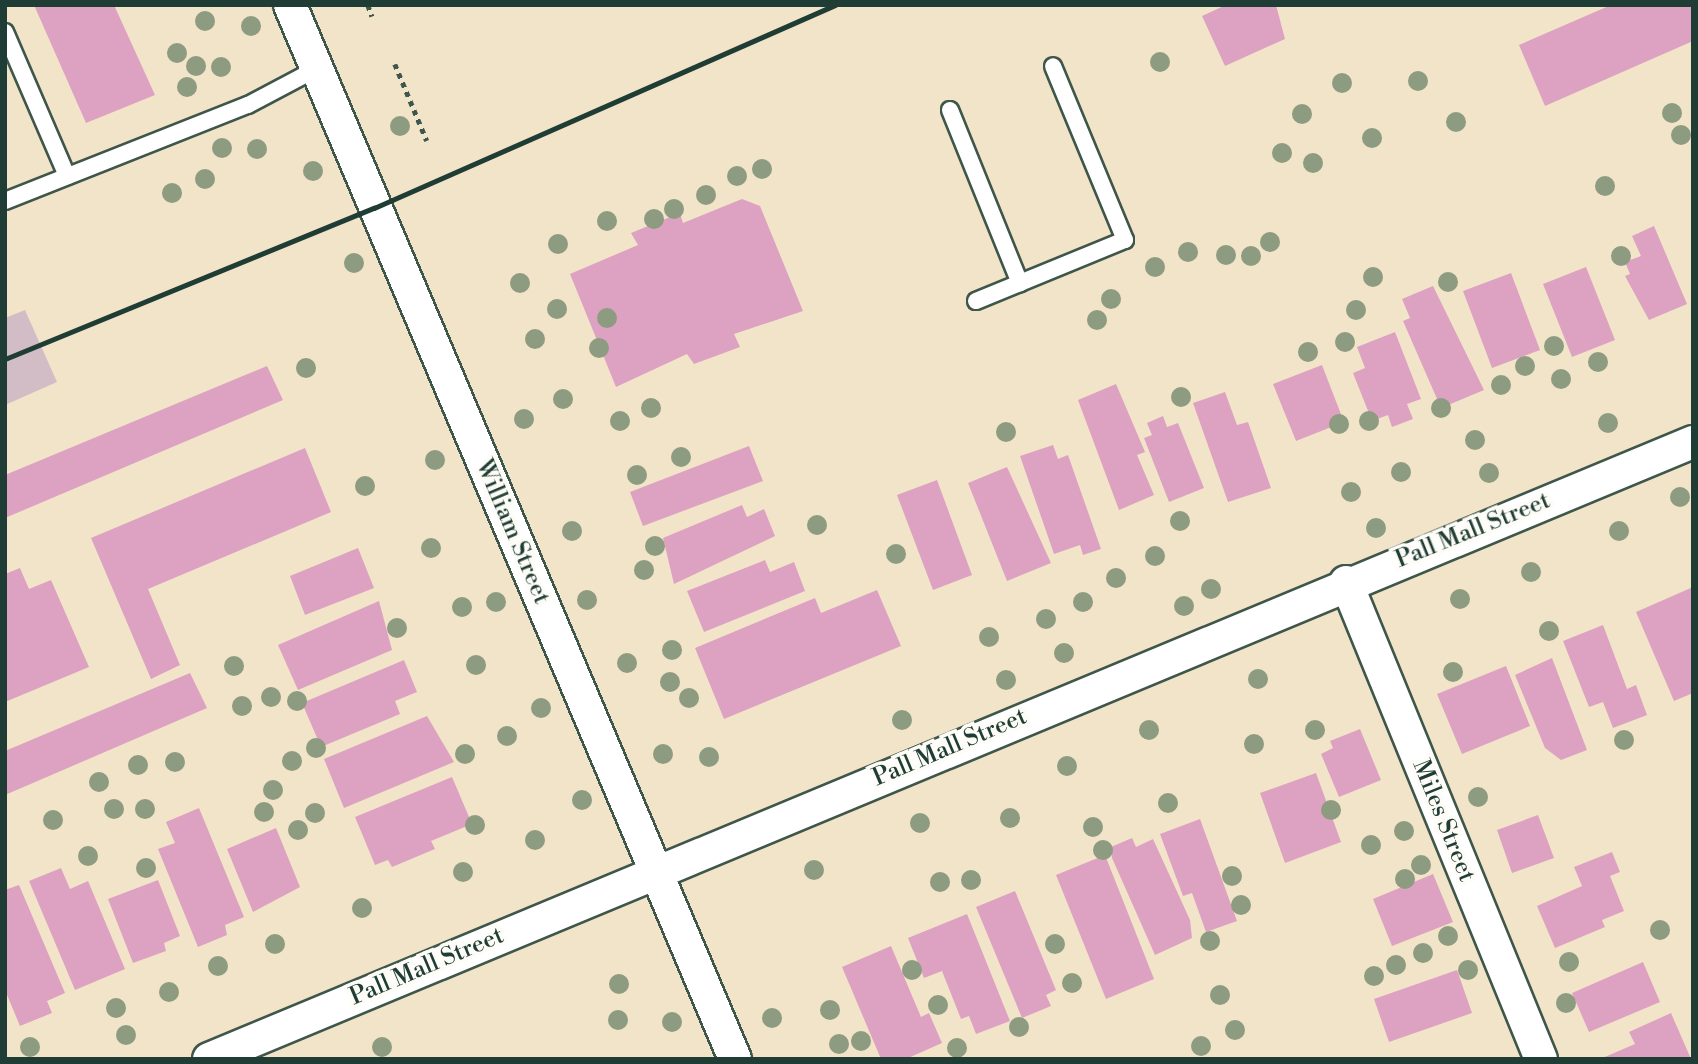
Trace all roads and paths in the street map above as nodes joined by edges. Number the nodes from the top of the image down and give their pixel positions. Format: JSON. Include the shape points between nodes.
{"nodes":[{"id":1,"x":290,"y":5,"type":"edge"},
{"id":2,"x":368,"y":5,"type":"edge"},
{"id":3,"x":372,"y":16,"type":"dead end"},
{"id":4,"x":5,"y":32,"type":"edge"},
{"id":5,"x":395,"y":64,"type":"dead end"},
{"id":6,"x":1053,"y":66,"type":"dead end"},
{"id":7,"x":316,"y":69,"type":"junction"},
{"id":8,"x":950,"y":110,"type":"dead end"},
{"id":9,"x":427,"y":141,"type":"dead end"},
{"id":10,"x":67,"y":176,"type":"junction"},
{"id":11,"x":5,"y":201,"type":"edge"},
{"id":12,"x":1020,"y":283,"type":"junction"},
{"id":13,"x":976,"y":301,"type":"dead end"},
{"id":14,"x":1693,"y":442,"type":"edge"},
{"id":15,"x":1346,"y":582,"type":"junction"},
{"id":16,"x":656,"y":871,"type":"junction"},
{"id":17,"x":209,"y":1059,"type":"edge"},
{"id":18,"x":735,"y":1059,"type":"edge"},
{"id":19,"x":1541,"y":1059,"type":"edge"}],
"edges":[{"from":1,"to":7,"type":"street","name":"William Street"},
{"from":2,"to":3,"type":"path"},
{"from":4,"to":10,"type":"lane"},
{"from":5,"to":9,"type":"path"},
{"from":6,"to":12,"type":"lane","via":[[1125,240]]},
{"from":7,"to":10,"type":"lane","via":[[247,105]]},
{"from":7,"to":16,"type":"street","name":"William Street"},
{"from":8,"to":12,"type":"lane"},
{"from":10,"to":11,"type":"lane"},
{"from":12,"to":13,"type":"lane"},
{"from":14,"to":15,"type":"street","name":"Pall Mall Street"},
{"from":15,"to":16,"type":"street","name":"Pall Mall Street"},
{"from":15,"to":19,"type":"street","name":"Miles Street"},
{"from":16,"to":17,"type":"street","name":"Pall Mall Street"},
{"from":16,"to":18,"type":"street","name":"William Street"}]}
